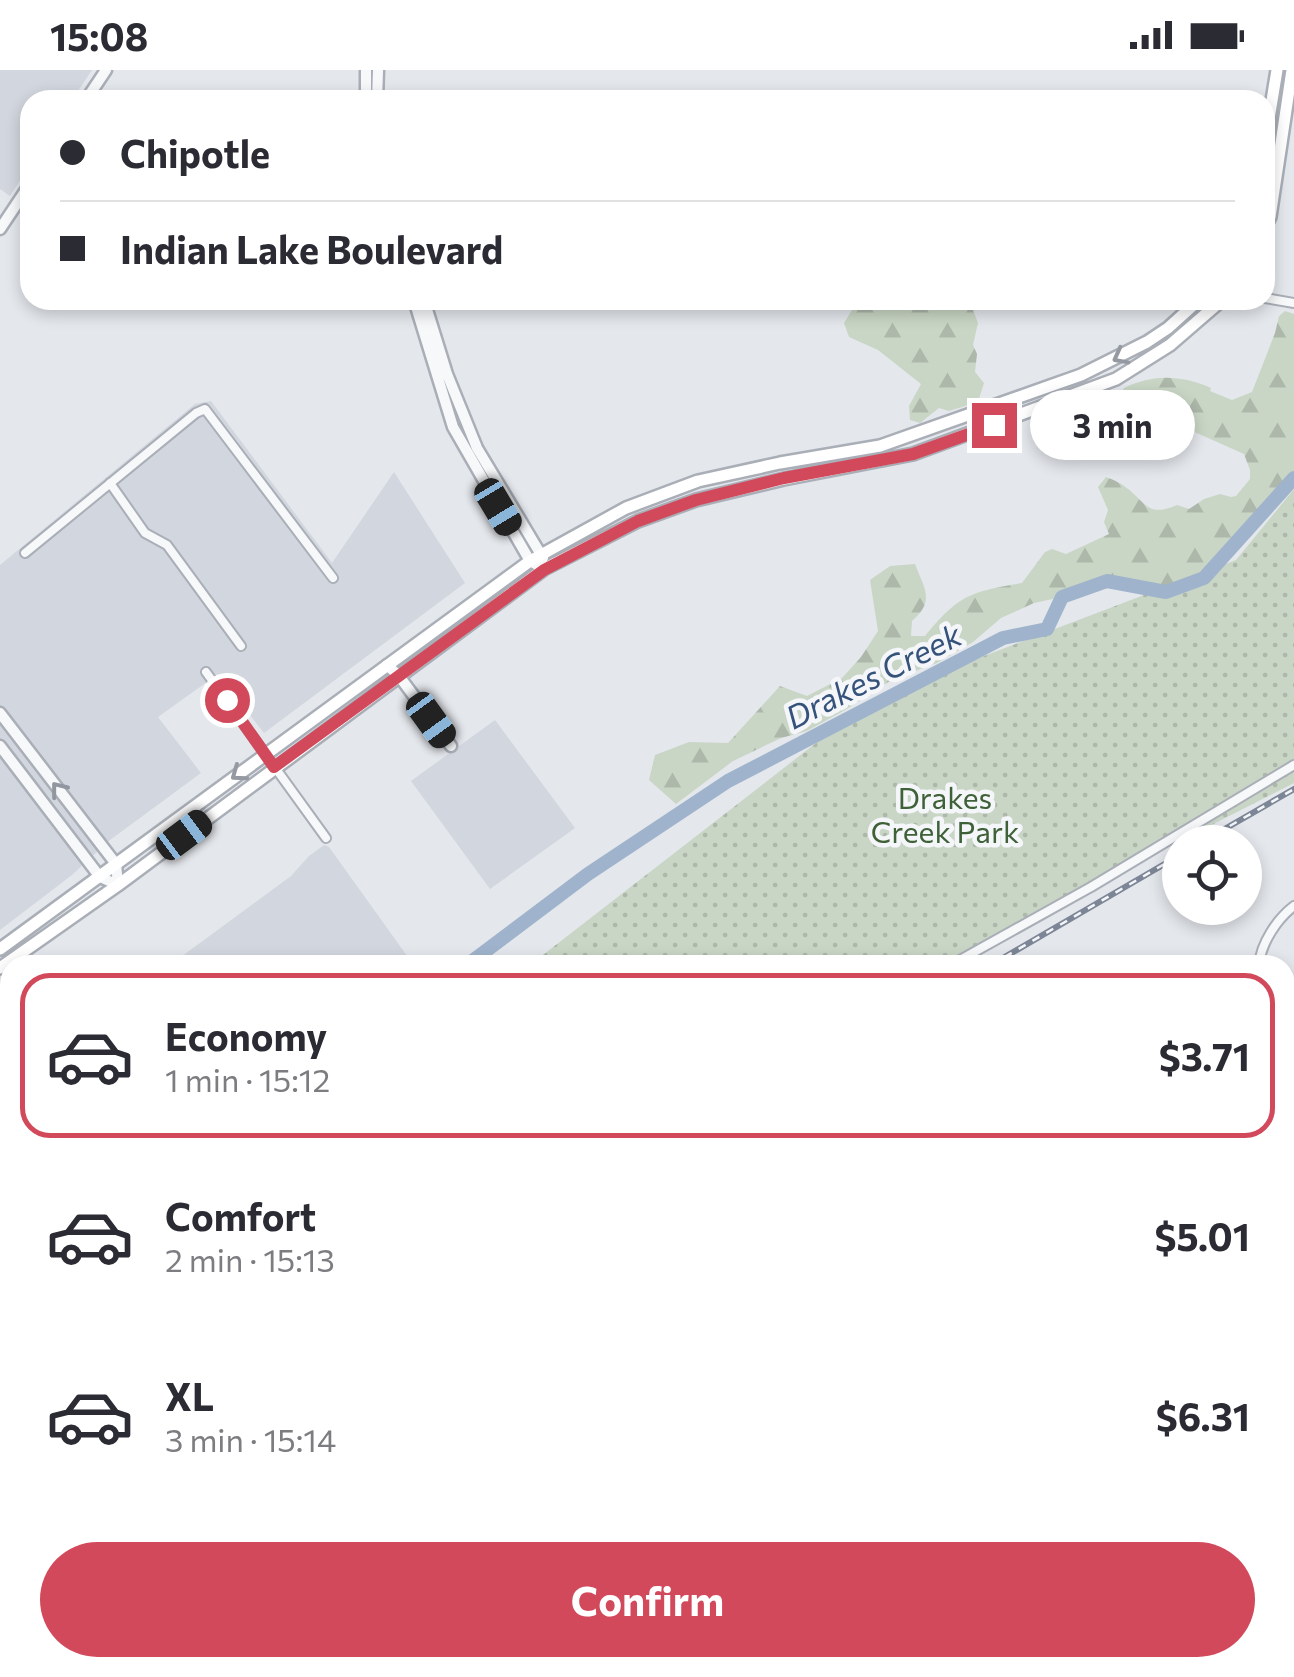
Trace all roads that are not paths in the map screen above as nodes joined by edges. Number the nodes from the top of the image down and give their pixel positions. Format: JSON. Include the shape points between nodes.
{"nodes":[{"id":1,"x":1277,"y":74,"type":"edge"},
{"id":2,"x":1292,"y":78,"type":"edge"},
{"id":3,"x":1275,"y":185,"type":"edge"},
{"id":4,"x":20,"y":199,"type":"edge"},
{"id":5,"x":0,"y":229,"type":"edge"},
{"id":6,"x":418,"y":310,"type":"edge"},
{"id":7,"x":427,"y":310,"type":"edge"},
{"id":8,"x":1188,"y":310,"type":"edge"},
{"id":9,"x":1210,"y":310,"type":"edge"},
{"id":10,"x":443,"y":375,"type":"junction"},
{"id":11,"x":1013,"y":400,"type":"junction"},
{"id":12,"x":1018,"y":414,"type":"junction"},
{"id":13,"x":472,"y":450,"type":"junction"},
{"id":14,"x":110,"y":483,"type":"junction"},
{"id":15,"x":25,"y":553,"type":"dead end"},
{"id":16,"x":543,"y":554,"type":"junction"},
{"id":17,"x":530,"y":561,"type":"junction"},
{"id":18,"x":544,"y":570,"type":"junction"},
{"id":19,"x":333,"y":578,"type":"dead end"},
{"id":20,"x":241,"y":646,"type":"dead end"},
{"id":21,"x":386,"y":665,"type":"junction"},
{"id":22,"x":206,"y":672,"type":"dead end"},
{"id":23,"x":399,"y":676,"type":"junction"},
{"id":24,"x":0,"y":713,"type":"edge"},
{"id":25,"x":0,"y":746,"type":"edge"},
{"id":26,"x":451,"y":746,"type":"dead end"},
{"id":27,"x":265,"y":754,"type":"junction"},
{"id":28,"x":1294,"y":765,"type":"edge"},
{"id":29,"x":274,"y":767,"type":"junction"},
{"id":30,"x":326,"y":838,"type":"dead end"},
{"id":31,"x":116,"y":864,"type":"junction"},
{"id":32,"x":100,"y":877,"type":"junction"},
{"id":33,"x":118,"y":885,"type":"junction"},
{"id":34,"x":1294,"y":906,"type":"edge"},
{"id":35,"x":0,"y":949,"type":"edge"},
{"id":36,"x":18,"y":955,"type":"edge"},
{"id":37,"x":969,"y":955,"type":"edge"},
{"id":38,"x":1261,"y":955,"type":"edge"}],
"edges":[{"from":1,"to":2,"type":"street"},
{"from":2,"to":3,"type":"main road"},
{"from":4,"to":5,"type":"street"},
{"from":6,"to":10,"type":"street"},
{"from":7,"to":10,"type":"street"},
{"from":8,"to":11,"type":"main road","one_way":true,"via":[[1127,354]]},
{"from":9,"to":12,"type":"main road","via":[[1116,379]]},
{"from":10,"to":13,"type":"street"},
{"from":11,"to":12,"type":"main road"},
{"from":11,"to":16,"type":"main road","via":[[880,446],[698,481],[626,508]]},
{"from":12,"to":18,"type":"main road","via":[[913,454],[696,500],[638,521]]},
{"from":13,"to":16,"type":"street"},
{"from":13,"to":17,"type":"street"},
{"from":14,"to":15,"type":"street"},
{"from":14,"to":19,"type":"street","via":[[206,409]]},
{"from":14,"to":20,"type":"street","via":[[145,534],[167,545]]},
{"from":16,"to":17,"type":"main road"},
{"from":16,"to":18,"type":"street"},
{"from":17,"to":18,"type":"street"},
{"from":17,"to":21,"type":"main road"},
{"from":18,"to":23,"type":"main road"},
{"from":21,"to":23,"type":"street"},
{"from":21,"to":27,"type":"main road"},
{"from":22,"to":27,"type":"street"},
{"from":23,"to":26,"type":"street"},
{"from":23,"to":29,"type":"main road"},
{"from":31,"to":24,"type":"street","one_way":true},
{"from":25,"to":32,"type":"street"},
{"from":27,"to":29,"type":"street"},
{"from":27,"to":31,"type":"main road","one_way":true},
{"from":28,"to":37,"type":"street"},
{"from":29,"to":30,"type":"street"},
{"from":29,"to":33,"type":"main road"},
{"from":31,"to":32,"type":"main road"},
{"from":31,"to":33,"type":"street"},
{"from":32,"to":33,"type":"street"},
{"from":32,"to":35,"type":"main road"},
{"from":33,"to":36,"type":"main road"},
{"from":34,"to":38,"type":"street"}]}
